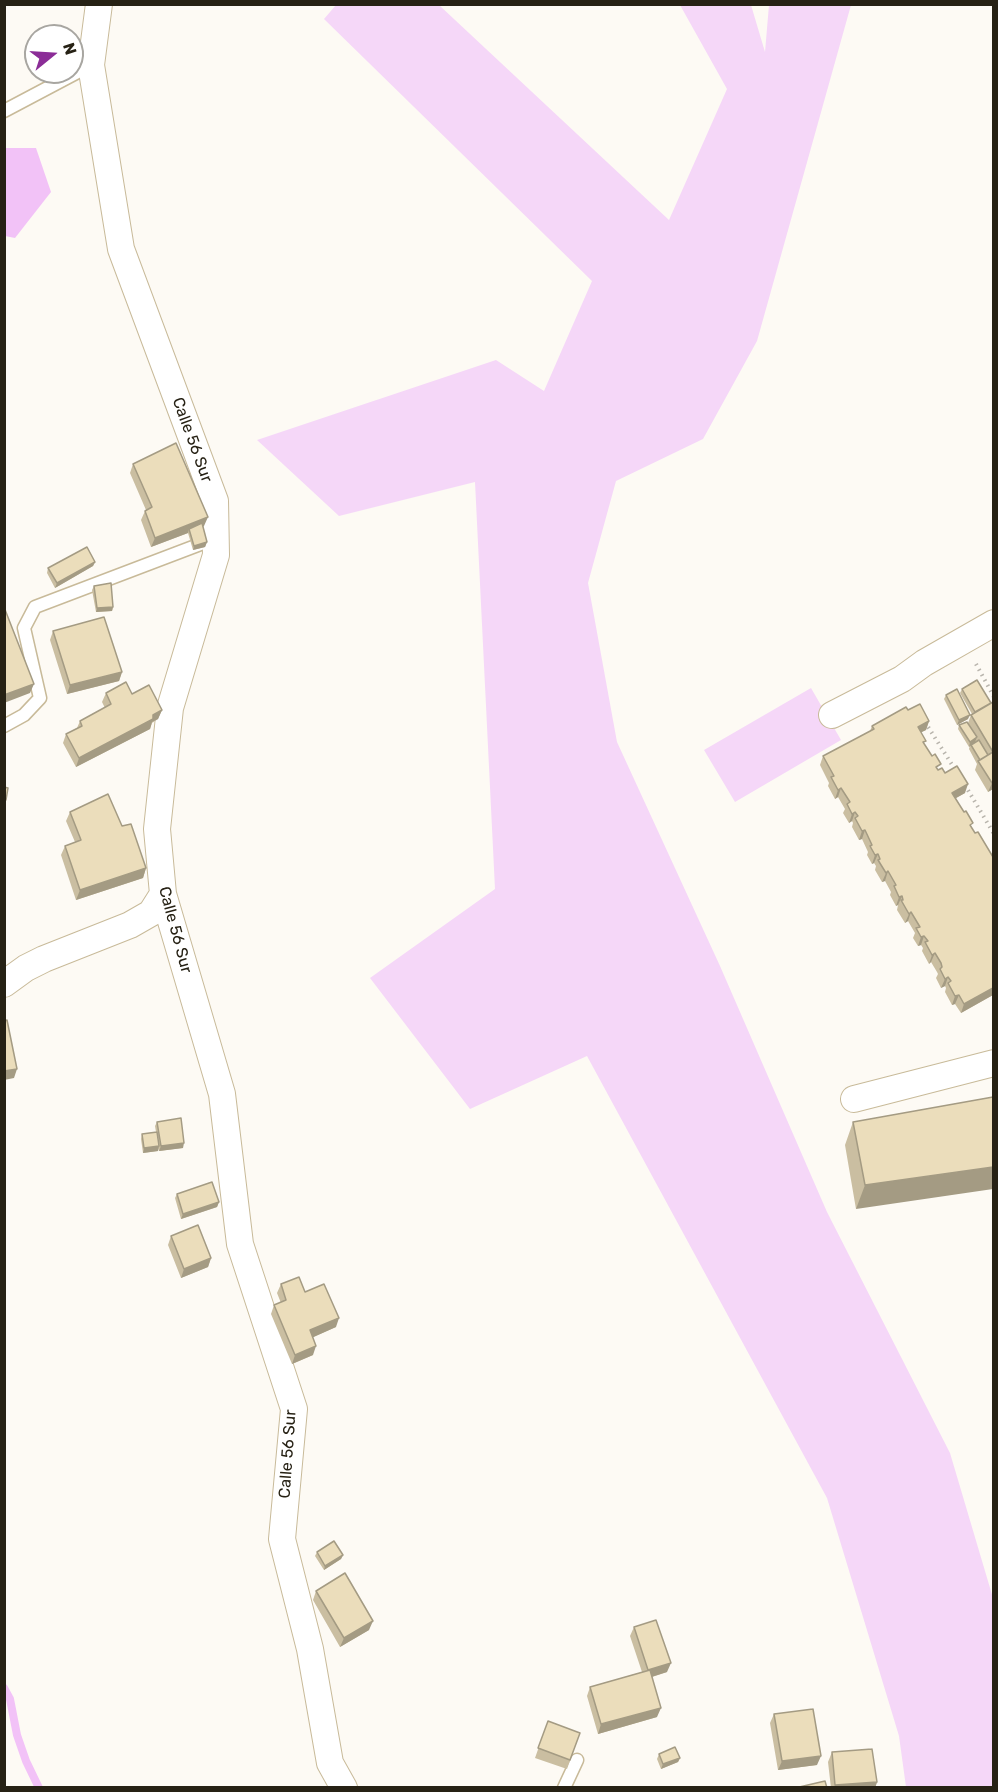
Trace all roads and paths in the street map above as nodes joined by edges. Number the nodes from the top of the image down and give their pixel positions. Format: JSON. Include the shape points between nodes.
{"nodes":[{"id":1,"x":99,"y":4,"type":"edge"},
{"id":2,"x":91,"y":65,"type":"junction"},
{"id":3,"x":4,"y":111,"type":"edge"},
{"id":4,"x":216,"y":538,"type":"junction"},
{"id":5,"x":993,"y":623,"type":"edge"},
{"id":6,"x":963,"y":640,"type":"junction"},
{"id":7,"x":902,"y":679,"type":"junction"},
{"id":8,"x":993,"y":697,"type":"edge"},
{"id":9,"x":832,"y":715,"type":"dead end"},
{"id":10,"x":4,"y":726,"type":"edge"},
{"id":11,"x":957,"y":773,"type":"edge"},
{"id":12,"x":963,"y":783,"type":"edge"},
{"id":13,"x":993,"y":834,"type":"edge"},
{"id":14,"x":163,"y":894,"type":"junction"},
{"id":15,"x":4,"y":984,"type":"edge"},
{"id":16,"x":993,"y":1063,"type":"edge"},
{"id":17,"x":854,"y":1099,"type":"dead end"},
{"id":18,"x":577,"y":1760,"type":"edge"},
{"id":19,"x":344,"y":1788,"type":"edge"},
{"id":20,"x":564,"y":1788,"type":"edge"}],
"edges":[{"from":1,"to":2,"type":"street","name":"Calle 56 Sur"},
{"from":2,"to":3,"type":"lane"},
{"from":2,"to":4,"type":"street","name":"Calle 56 Sur","via":[[121,249],[215,501]]},
{"from":4,"to":10,"type":"lane","via":[[35,607],[24,628],[40,698],[24,715]]},
{"from":4,"to":14,"type":"street","name":"Calle 56 Sur","via":[[216,555],[170,708],[157,830]]},
{"from":5,"to":6,"type":"street"},
{"from":6,"to":7,"type":"street"},
{"from":6,"to":8,"type":"path"},
{"from":7,"to":9,"type":"street"},
{"from":7,"to":11,"type":"path"},
{"from":12,"to":13,"type":"path"},
{"from":14,"to":15,"type":"street","via":[[151,913],[130,925],[44,959]]},
{"from":14,"to":19,"type":"street","name":"Calle 56 Sur","via":[[222,1094],[240,1244],[294,1409],[282,1539],[310,1649],[330,1763]]},
{"from":16,"to":17,"type":"street"},
{"from":18,"to":20,"type":"lane"}]}
